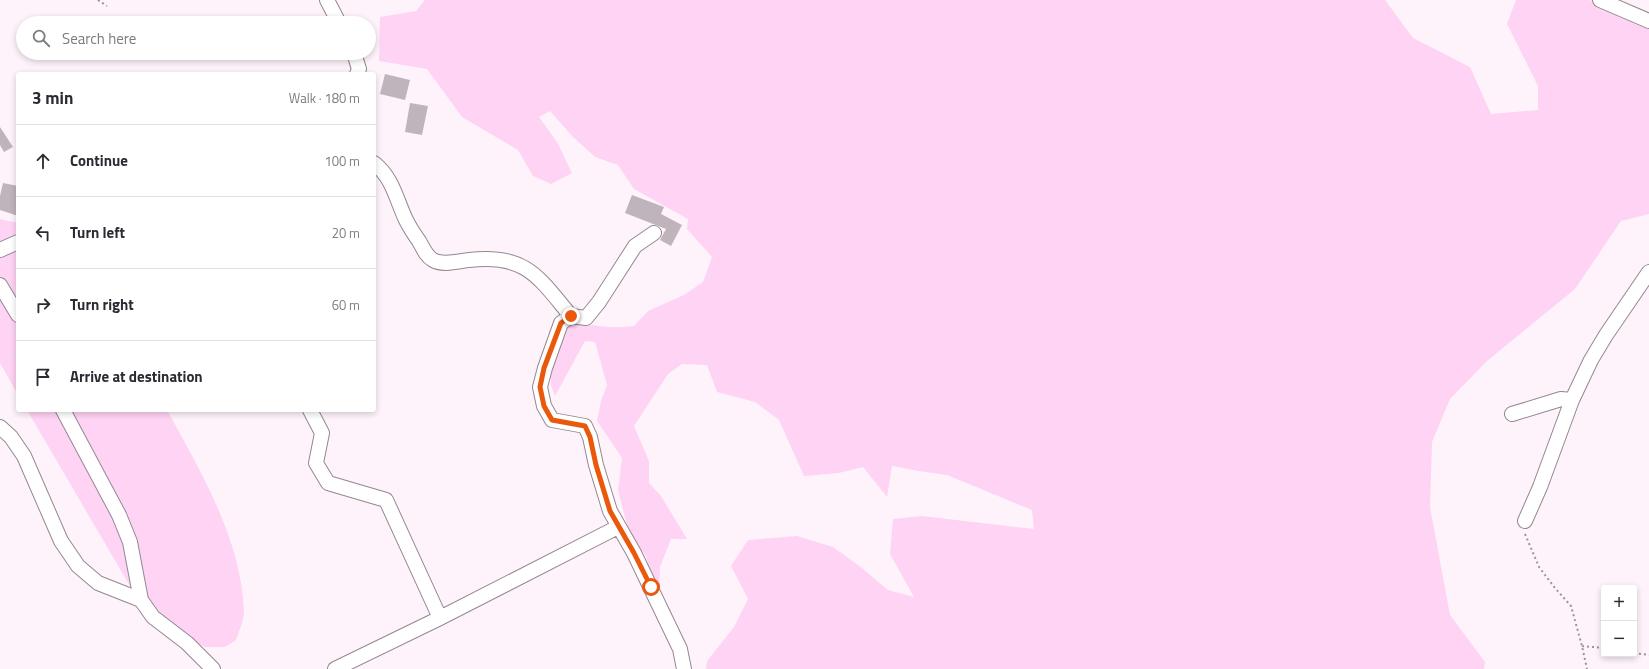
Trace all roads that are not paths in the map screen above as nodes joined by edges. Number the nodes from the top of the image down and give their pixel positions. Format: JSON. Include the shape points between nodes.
{"nodes":[{"id":1,"x":327,"y":0,"type":"edge"},
{"id":2,"x":1600,"y":0,"type":"edge"},
{"id":3,"x":335,"y":16,"type":"edge"},
{"id":4,"x":1649,"y":21,"type":"edge"},
{"id":5,"x":356,"y":60,"type":"edge"},
{"id":6,"x":358,"y":72,"type":"edge"},
{"id":7,"x":376,"y":165,"type":"edge"},
{"id":8,"x":654,"y":233,"type":"dead end"},
{"id":9,"x":16,"y":243,"type":"edge"},
{"id":10,"x":0,"y":250,"type":"edge"},
{"id":11,"x":1649,"y":272,"type":"edge"},
{"id":12,"x":0,"y":285,"type":"edge"},
{"id":13,"x":16,"y":312,"type":"edge"},
{"id":14,"x":571,"y":316,"type":"junction"},
{"id":15,"x":1572,"y":400,"type":"junction"},
{"id":16,"x":64,"y":412,"type":"edge"},
{"id":17,"x":311,"y":412,"type":"edge"},
{"id":18,"x":1512,"y":414,"type":"dead end"},
{"id":19,"x":0,"y":427,"type":"edge"},
{"id":20,"x":1525,"y":521,"type":"road end"},
{"id":21,"x":618,"y":527,"type":"junction"},
{"id":22,"x":141,"y":600,"type":"junction"},
{"id":23,"x":440,"y":618,"type":"junction"},
{"id":24,"x":213,"y":669,"type":"edge"},
{"id":25,"x":335,"y":669,"type":"edge"},
{"id":26,"x":684,"y":669,"type":"edge"}],
"edges":[{"from":1,"to":3,"type":"street"},
{"from":2,"to":4,"type":"street"},
{"from":5,"to":6,"type":"street"},
{"from":7,"to":14,"type":"street","via":[[386,175],[406,220],[426,254],[434,261],[479,259],[508,261],[524,267],[537,276]]},
{"from":8,"to":14,"type":"street","via":[[635,246],[586,318]]},
{"from":9,"to":10,"type":"street"},
{"from":11,"to":15,"type":"street","via":[[1606,335]]},
{"from":12,"to":13,"type":"street"},
{"from":14,"to":21,"type":"street","via":[[561,323],[544,368],[540,387],[544,406],[552,420],[585,426],[610,511]]},
{"from":15,"to":18,"type":"street","via":[[1561,399]]},
{"from":15,"to":20,"type":"street"},
{"from":16,"to":22,"type":"street","via":[[119,515],[130,542]]},
{"from":17,"to":23,"type":"street","via":[[322,433],[316,463],[328,483],[386,500]]},
{"from":19,"to":22,"type":"street","via":[[11,437],[24,456],[61,541],[78,566],[98,583]]},
{"from":21,"to":23,"type":"street"},
{"from":21,"to":26,"type":"street","via":[[634,553],[680,649]]},
{"from":22,"to":24,"type":"street","via":[[153,617]]},
{"from":23,"to":25,"type":"street"}]}
